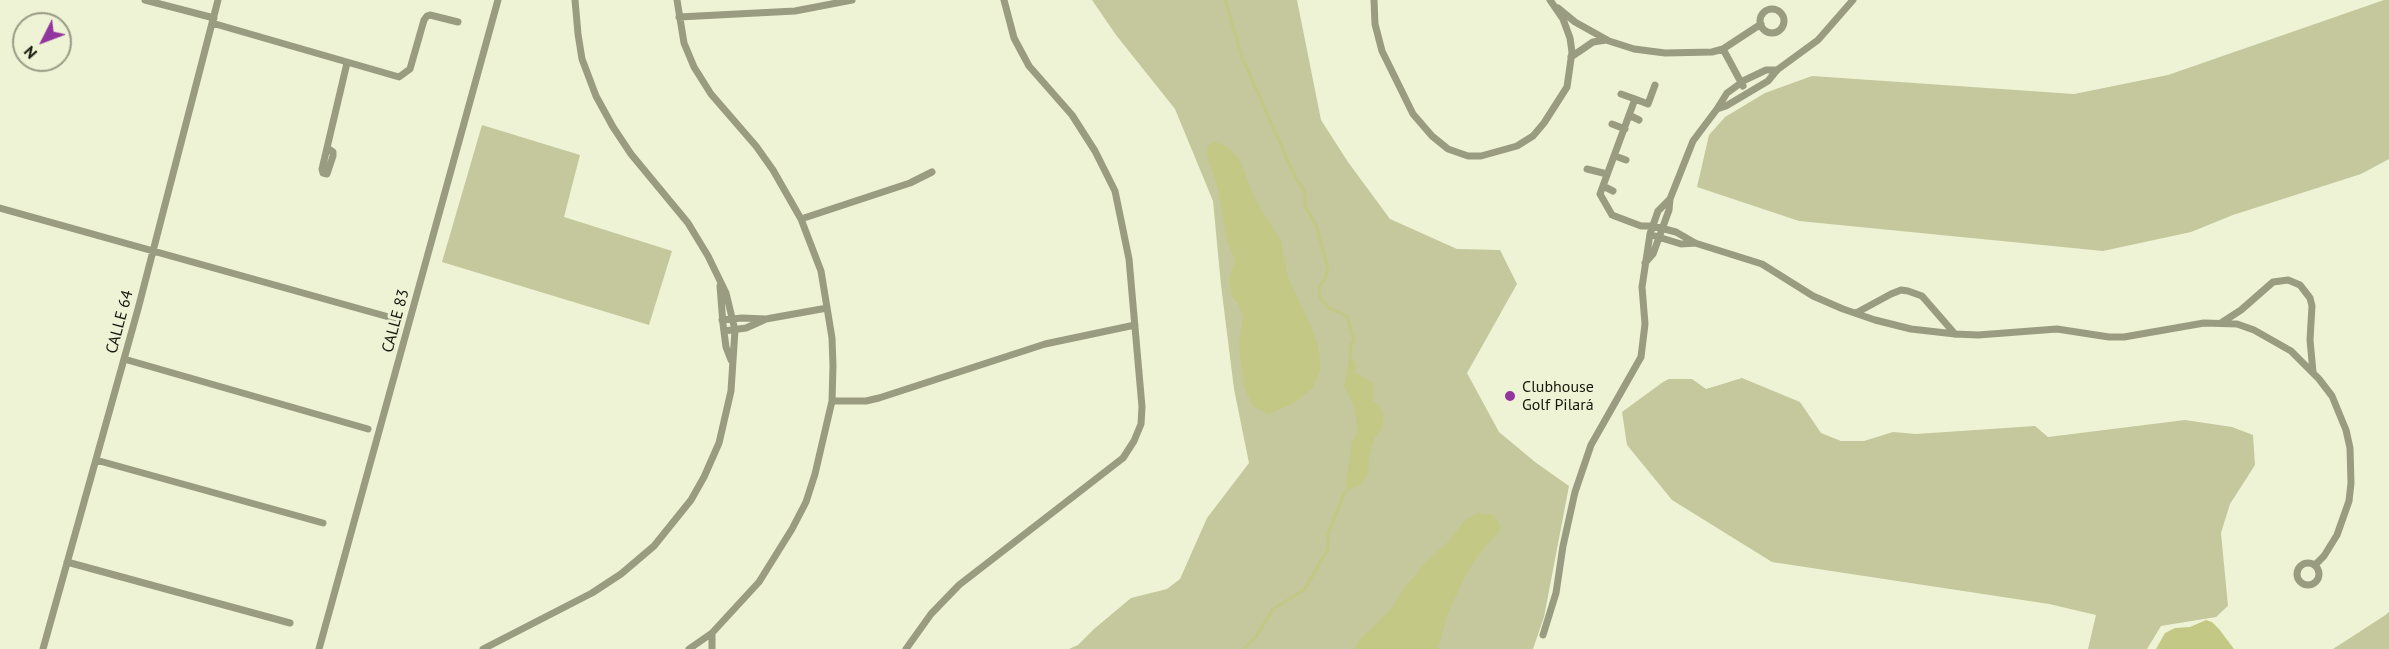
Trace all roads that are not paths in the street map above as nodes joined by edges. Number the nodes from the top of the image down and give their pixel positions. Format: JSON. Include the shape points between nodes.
{"nodes":[{"id":1,"x":145,"y":0,"type":"edge"},
{"id":2,"x":218,"y":0,"type":"edge"},
{"id":3,"x":498,"y":0,"type":"edge"},
{"id":4,"x":575,"y":0,"type":"edge"},
{"id":5,"x":677,"y":0,"type":"edge"},
{"id":6,"x":852,"y":0,"type":"edge"},
{"id":7,"x":1004,"y":0,"type":"edge"},
{"id":8,"x":1374,"y":0,"type":"edge"},
{"id":9,"x":1852,"y":0,"type":"edge"},
{"id":10,"x":1552,"y":2,"type":"edge"},
{"id":11,"x":679,"y":17,"type":"junction"},
{"id":12,"x":213,"y":21,"type":"junction"},
{"id":13,"x":458,"y":22,"type":"dead end"},
{"id":14,"x":1761,"y":24,"type":"dead end"},
{"id":15,"x":1606,"y":40,"type":"junction"},
{"id":16,"x":1723,"y":49,"type":"junction"},
{"id":17,"x":1571,"y":57,"type":"junction"},
{"id":18,"x":347,"y":63,"type":"junction"},
{"id":19,"x":1777,"y":70,"type":"junction"},
{"id":20,"x":1741,"y":83,"type":"junction"},
{"id":21,"x":1655,"y":85,"type":"dead end"},
{"id":22,"x":1746,"y":92,"type":"junction"},
{"id":23,"x":1621,"y":94,"type":"dead end"},
{"id":24,"x":1635,"y":99,"type":"junction"},
{"id":25,"x":1717,"y":109,"type":"junction"},
{"id":26,"x":1629,"y":116,"type":"junction"},
{"id":27,"x":1639,"y":120,"type":"dead end"},
{"id":28,"x":1612,"y":124,"type":"dead end"},
{"id":29,"x":1625,"y":129,"type":"junction"},
{"id":30,"x":327,"y":148,"type":"dead end"},
{"id":31,"x":1615,"y":156,"type":"junction"},
{"id":32,"x":1626,"y":160,"type":"dead end"},
{"id":33,"x":1587,"y":169,"type":"dead end"},
{"id":34,"x":932,"y":172,"type":"dead end"},
{"id":35,"x":1607,"y":174,"type":"junction"},
{"id":36,"x":1603,"y":186,"type":"junction"},
{"id":37,"x":1613,"y":191,"type":"dead end"},
{"id":38,"x":1670,"y":199,"type":"junction"},
{"id":39,"x":0,"y":208,"type":"edge"},
{"id":40,"x":801,"y":219,"type":"junction"},
{"id":41,"x":1641,"y":226,"type":"junction"},
{"id":42,"x":1653,"y":226,"type":"junction"},
{"id":43,"x":1663,"y":229,"type":"junction"},
{"id":44,"x":1650,"y":234,"type":"junction"},
{"id":45,"x":1659,"y":238,"type":"junction"},
{"id":46,"x":1695,"y":243,"type":"junction"},
{"id":47,"x":153,"y":252,"type":"junction"},
{"id":48,"x":1645,"y":263,"type":"junction"},
{"id":49,"x":720,"y":283,"type":"junction"},
{"id":50,"x":827,"y":308,"type":"junction"},
{"id":51,"x":1856,"y":313,"type":"junction"},
{"id":52,"x":396,"y":319,"type":"dead end"},
{"id":53,"x":734,"y":319,"type":"junction"},
{"id":54,"x":766,"y":319,"type":"junction"},
{"id":55,"x":722,"y":320,"type":"junction"},
{"id":56,"x":2220,"y":323,"type":"junction"},
{"id":57,"x":1135,"y":325,"type":"junction"},
{"id":58,"x":735,"y":330,"type":"junction"},
{"id":59,"x":724,"y":331,"type":"junction"},
{"id":60,"x":1955,"y":334,"type":"junction"},
{"id":61,"x":124,"y":359,"type":"junction"},
{"id":62,"x":732,"y":363,"type":"junction"},
{"id":63,"x":2313,"y":372,"type":"junction"},
{"id":64,"x":832,"y":401,"type":"junction"},
{"id":65,"x":368,"y":429,"type":"dead end"},
{"id":66,"x":96,"y":459,"type":"junction"},
{"id":67,"x":323,"y":524,"type":"dead end"},
{"id":68,"x":67,"y":562,"type":"junction"},
{"id":69,"x":2315,"y":565,"type":"dead end"},
{"id":70,"x":290,"y":623,"type":"dead end"},
{"id":71,"x":712,"y":633,"type":"junction"},
{"id":72,"x":1543,"y":635,"type":"dead end"},
{"id":73,"x":43,"y":649,"type":"edge"},
{"id":74,"x":319,"y":649,"type":"edge"},
{"id":75,"x":483,"y":649,"type":"edge"},
{"id":76,"x":689,"y":649,"type":"edge"},
{"id":77,"x":712,"y":649,"type":"edge"},
{"id":78,"x":906,"y":649,"type":"edge"}],
"edges":[{"from":1,"to":12,"type":"street"},
{"from":2,"to":12,"type":"street","name":"CALLE 64"},
{"from":3,"to":74,"type":"street","name":"CALLE 83"},
{"from":4,"to":49,"type":"street","via":[[582,59],[596,96],[631,154],[688,223]]},
{"from":5,"to":11,"type":"street"},
{"from":6,"to":11,"type":"street","via":[[795,11]]},
{"from":7,"to":57,"type":"street","via":[[1014,38],[1029,66],[1072,115],[1115,191],[1130,259]]},
{"from":8,"to":17,"type":"street","via":[[1382,51],[1413,114],[1448,149],[1468,156],[1496,153],[1533,136],[1567,87]]},
{"from":9,"to":19,"type":"street","via":[[1818,40]]},
{"from":10,"to":15,"type":"street","via":[[1575,22]]},
{"from":10,"to":17,"type":"street","via":[[1570,38]]},
{"from":11,"to":40,"type":"street","via":[[694,67],[773,170]]},
{"from":12,"to":18,"type":"street"},
{"from":12,"to":47,"type":"street","name":"CALLE 64"},
{"from":13,"to":18,"type":"street","via":[[427,16],[410,69],[402,76]]},
{"from":14,"to":16,"type":"street"},
{"from":15,"to":16,"type":"street","via":[[1634,50],[1665,53]]},
{"from":15,"to":17,"type":"street","via":[[1593,42]]},
{"from":16,"to":20,"type":"street"},
{"from":18,"to":30,"type":"street"},
{"from":19,"to":20,"type":"street","via":[[1766,70]]},
{"from":19,"to":22,"type":"street","via":[[1768,81]]},
{"from":20,"to":22,"type":"street"},
{"from":20,"to":25,"type":"street","via":[[1727,93]]},
{"from":21,"to":24,"type":"street","via":[[1648,104]]},
{"from":22,"to":25,"type":"street"},
{"from":23,"to":24,"type":"street"},
{"from":24,"to":26,"type":"street"},
{"from":25,"to":38,"type":"street","via":[[1693,141]]},
{"from":26,"to":27,"type":"street"},
{"from":26,"to":29,"type":"street"},
{"from":28,"to":29,"type":"street"},
{"from":29,"to":31,"type":"street"},
{"from":31,"to":32,"type":"street"},
{"from":31,"to":35,"type":"street"},
{"from":33,"to":35,"type":"street"},
{"from":34,"to":40,"type":"street"},
{"from":35,"to":36,"type":"street"},
{"from":36,"to":37,"type":"street"},
{"from":36,"to":41,"type":"street","via":[[1600,194],[1612,215]]},
{"from":38,"to":42,"type":"street","via":[[1658,211]]},
{"from":38,"to":43,"type":"street"},
{"from":39,"to":47,"type":"street"},
{"from":40,"to":50,"type":"street","via":[[820,272]]},
{"from":41,"to":42,"type":"street"},
{"from":41,"to":44,"type":"street"},
{"from":42,"to":43,"type":"street"},
{"from":42,"to":44,"type":"street"},
{"from":43,"to":45,"type":"street"},
{"from":43,"to":46,"type":"street"},
{"from":44,"to":45,"type":"street"},
{"from":44,"to":48,"type":"street"},
{"from":45,"to":46,"type":"street"},
{"from":45,"to":48,"type":"street"},
{"from":46,"to":51,"type":"street","via":[[1762,264],[1813,296]]},
{"from":47,"to":52,"type":"street"},
{"from":47,"to":61,"type":"street","name":"CALLE 64"},
{"from":48,"to":72,"type":"street","via":[[1641,357],[1591,445],[1575,492],[1556,593]]},
{"from":49,"to":53,"type":"street"},
{"from":49,"to":55,"type":"street"},
{"from":50,"to":54,"type":"street"},
{"from":50,"to":64,"type":"street","via":[[832,338]]},
{"from":51,"to":60,"type":"street","via":[[1911,329]]},
{"from":51,"to":60,"type":"street","via":[[1891,294],[1908,291],[1922,297]]},
{"from":53,"to":54,"type":"street"},
{"from":53,"to":55,"type":"street"},
{"from":53,"to":58,"type":"street"},
{"from":54,"to":58,"type":"street"},
{"from":55,"to":59,"type":"street"},
{"from":56,"to":60,"type":"street","via":[[2124,337],[2058,329]]},
{"from":56,"to":63,"type":"street","via":[[2237,324],[2275,341]]},
{"from":56,"to":63,"type":"street","via":[[2272,282],[2280,279],[2300,285],[2312,306]]},
{"from":57,"to":64,"type":"street","via":[[1045,344],[879,398]]},
{"from":57,"to":78,"type":"street","via":[[1141,424],[1123,458],[959,585],[931,614]]},
{"from":58,"to":59,"type":"street"},
{"from":58,"to":62,"type":"street"},
{"from":59,"to":62,"type":"street"},
{"from":61,"to":65,"type":"street"},
{"from":61,"to":66,"type":"street","name":"CALLE 64"},
{"from":62,"to":75,"type":"street","via":[[727,414],[719,443],[691,500],[654,546],[592,593]]},
{"from":63,"to":69,"type":"street","via":[[2339,409],[2350,448],[2351,473],[2345,515],[2331,545]]},
{"from":64,"to":71,"type":"street","via":[[806,502],[759,582]]},
{"from":66,"to":67,"type":"street"},
{"from":66,"to":68,"type":"street","name":"CALLE 64"},
{"from":68,"to":70,"type":"street"},
{"from":68,"to":73,"type":"street","name":"CALLE 64"},
{"from":71,"to":76,"type":"street"},
{"from":71,"to":77,"type":"street"}]}
